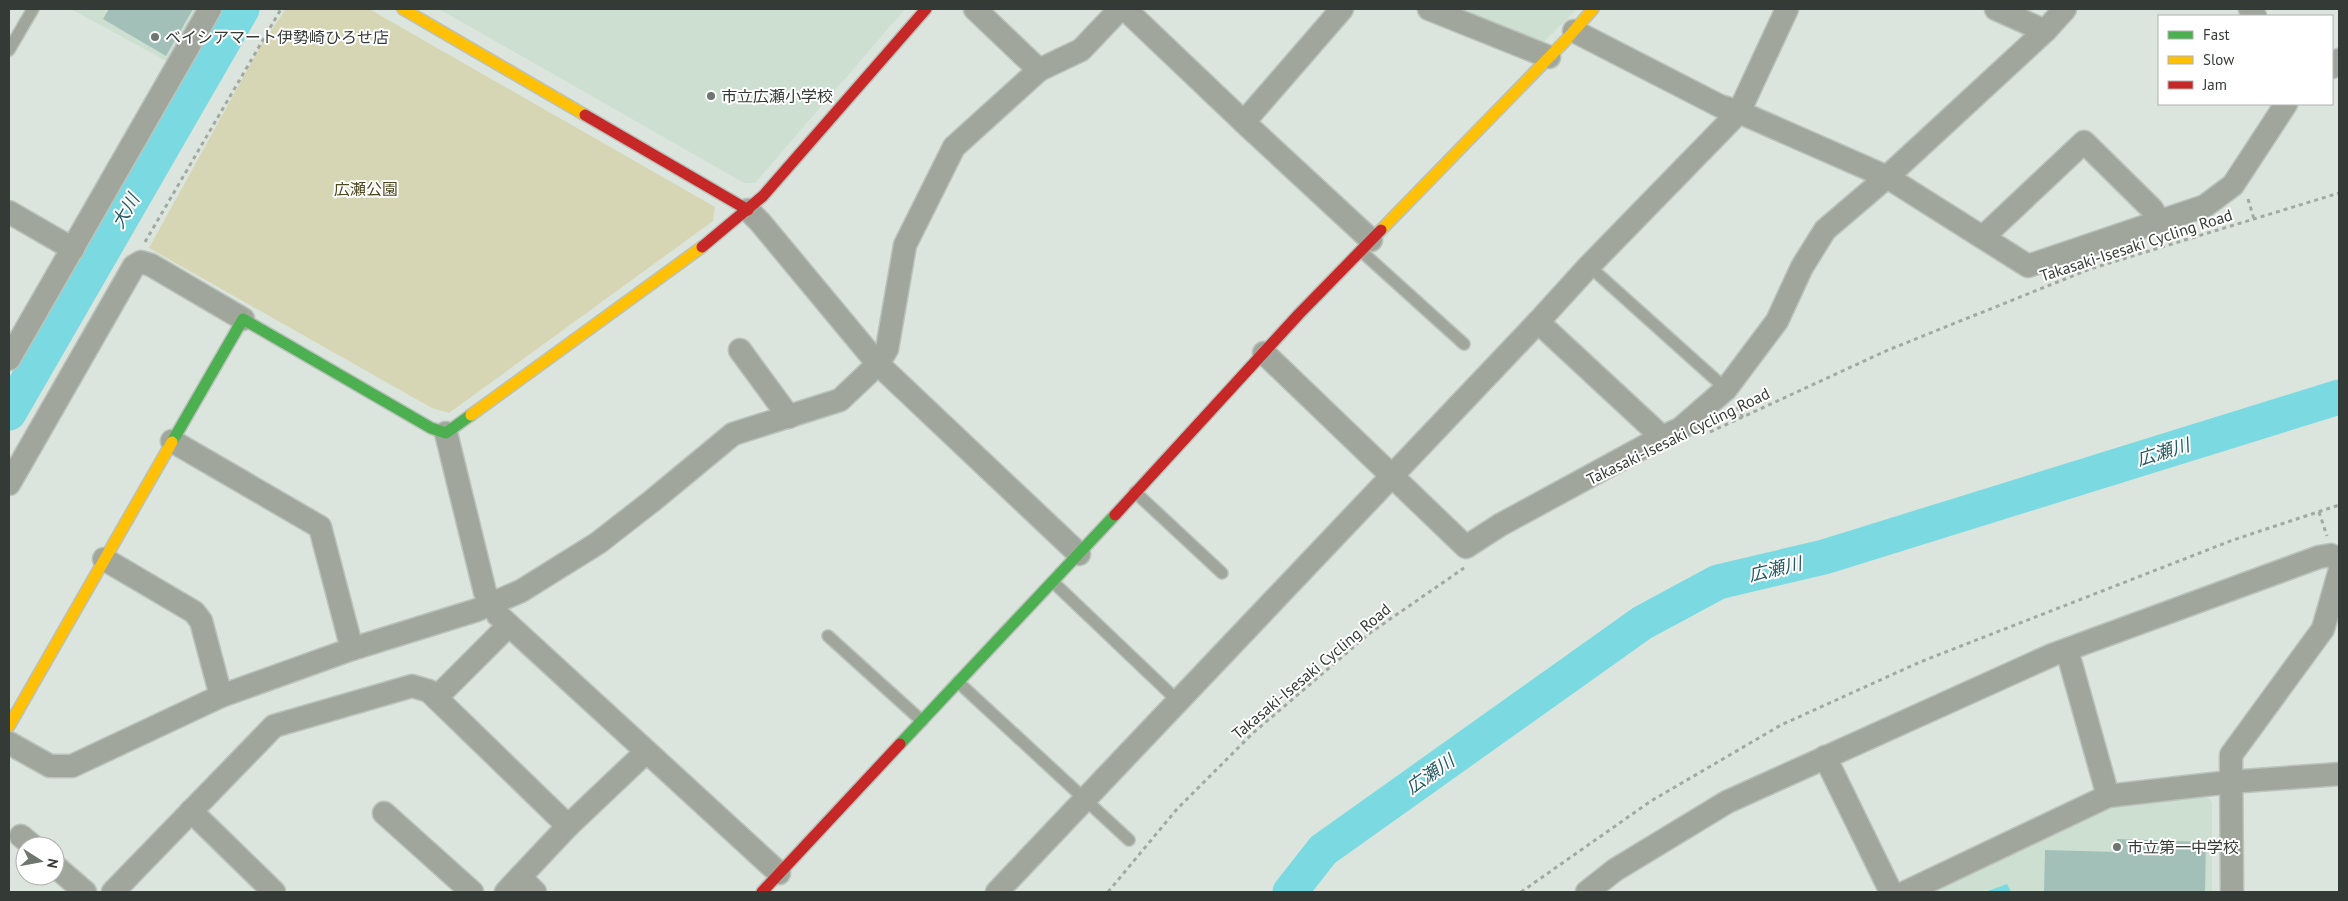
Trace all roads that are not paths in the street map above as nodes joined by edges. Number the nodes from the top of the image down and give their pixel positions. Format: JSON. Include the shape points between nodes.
{"nodes":[{"id":1,"x":32,"y":9,"type":"edge"},
{"id":2,"x":210,"y":9,"type":"edge"},
{"id":3,"x":403,"y":9,"type":"edge"},
{"id":4,"x":926,"y":9,"type":"edge"},
{"id":5,"x":975,"y":9,"type":"edge"},
{"id":6,"x":1120,"y":9,"type":"edge"},
{"id":7,"x":1125,"y":9,"type":"edge"},
{"id":8,"x":1342,"y":9,"type":"edge"},
{"id":9,"x":1429,"y":9,"type":"edge"},
{"id":10,"x":1593,"y":9,"type":"edge"},
{"id":11,"x":1787,"y":9,"type":"edge"},
{"id":12,"x":1996,"y":9,"type":"edge"},
{"id":13,"x":2065,"y":9,"type":"edge"},
{"id":14,"x":1574,"y":31,"type":"junction"},
{"id":15,"x":2044,"y":31,"type":"junction"},
{"id":16,"x":9,"y":50,"type":"edge"},
{"id":17,"x":1549,"y":57,"type":"junction"},
{"id":18,"x":1038,"y":70,"type":"junction"},
{"id":19,"x":2285,"y":105,"type":"edge"},
{"id":20,"x":1739,"y":112,"type":"junction"},
{"id":21,"x":1244,"y":122,"type":"junction"},
{"id":22,"x":1887,"y":177,"type":"junction"},
{"id":23,"x":748,"y":210,"type":"junction"},
{"id":24,"x":9,"y":212,"type":"edge"},
{"id":25,"x":2159,"y":222,"type":"junction"},
{"id":26,"x":1983,"y":237,"type":"junction"},
{"id":27,"x":1366,"y":245,"type":"junction"},
{"id":28,"x":73,"y":249,"type":"junction"},
{"id":29,"x":1589,"y":266,"type":"junction"},
{"id":30,"x":243,"y":319,"type":"junction"},
{"id":31,"x":1538,"y":322,"type":"junction"},
{"id":32,"x":1464,"y":344,"type":"dead end"},
{"id":33,"x":740,"y":350,"type":"dead end"},
{"id":34,"x":1264,"y":353,"type":"junction"},
{"id":35,"x":9,"y":359,"type":"edge"},
{"id":36,"x":878,"y":364,"type":"junction"},
{"id":37,"x":1726,"y":389,"type":"junction"},
{"id":38,"x":789,"y":417,"type":"junction"},
{"id":39,"x":446,"y":432,"type":"junction"},
{"id":40,"x":1662,"y":436,"type":"junction"},
{"id":41,"x":172,"y":441,"type":"junction"},
{"id":42,"x":1392,"y":477,"type":"junction"},
{"id":43,"x":9,"y":484,"type":"edge"},
{"id":44,"x":1135,"y":492,"type":"junction"},
{"id":45,"x":1079,"y":554,"type":"junction"},
{"id":46,"x":104,"y":559,"type":"junction"},
{"id":47,"x":2339,"y":564,"type":"edge"},
{"id":48,"x":1222,"y":573,"type":"dead end"},
{"id":49,"x":2339,"y":574,"type":"edge"},
{"id":50,"x":1052,"y":581,"type":"junction"},
{"id":51,"x":490,"y":604,"type":"junction"},
{"id":52,"x":508,"y":626,"type":"junction"},
{"id":53,"x":2331,"y":629,"type":"edge"},
{"id":54,"x":828,"y":636,"type":"dead end"},
{"id":55,"x":352,"y":649,"type":"junction"},
{"id":56,"x":2067,"y":650,"type":"junction"},
{"id":57,"x":958,"y":682,"type":"junction"},
{"id":58,"x":222,"y":696,"type":"junction"},
{"id":59,"x":436,"y":698,"type":"junction"},
{"id":60,"x":1178,"y":702,"type":"junction"},
{"id":61,"x":922,"y":721,"type":"junction"},
{"id":62,"x":9,"y":726,"type":"edge"},
{"id":63,"x":9,"y":743,"type":"edge"},
{"id":64,"x":646,"y":752,"type":"junction"},
{"id":65,"x":1824,"y":757,"type":"junction"},
{"id":66,"x":2339,"y":774,"type":"edge"},
{"id":67,"x":2230,"y":782,"type":"junction"},
{"id":68,"x":2108,"y":796,"type":"junction"},
{"id":69,"x":1086,"y":799,"type":"junction"},
{"id":70,"x":191,"y":811,"type":"junction"},
{"id":71,"x":384,"y":813,"type":"dead end"},
{"id":72,"x":568,"y":826,"type":"junction"},
{"id":73,"x":1129,"y":840,"type":"dead end"},
{"id":74,"x":779,"y":873,"type":"junction"},
{"id":75,"x":65,"y":875,"type":"edge"},
{"id":76,"x":520,"y":887,"type":"edge"},
{"id":77,"x":84,"y":892,"type":"edge"},
{"id":78,"x":113,"y":892,"type":"edge"},
{"id":79,"x":274,"y":892,"type":"edge"},
{"id":80,"x":472,"y":892,"type":"edge"},
{"id":81,"x":762,"y":892,"type":"edge"},
{"id":82,"x":997,"y":892,"type":"edge"},
{"id":83,"x":1587,"y":892,"type":"edge"},
{"id":84,"x":1892,"y":892,"type":"edge"},
{"id":85,"x":1906,"y":892,"type":"edge"},
{"id":86,"x":2232,"y":892,"type":"edge"}],
"edges":[{"from":1,"to":16,"type":"lane"},
{"from":2,"to":28,"type":"street"},
{"from":3,"to":23,"type":"street"},
{"from":4,"to":23,"type":"street"},
{"from":5,"to":18,"type":"street"},
{"from":6,"to":18,"type":"street","via":[[1081,50]]},
{"from":7,"to":21,"type":"street"},
{"from":8,"to":21,"type":"street"},
{"from":9,"to":17,"type":"street"},
{"from":10,"to":14,"type":"street"},
{"from":11,"to":20,"type":"street"},
{"from":12,"to":15,"type":"street"},
{"from":13,"to":15,"type":"street"},
{"from":14,"to":17,"type":"street"},
{"from":14,"to":20,"type":"street","via":[[1720,106]]},
{"from":15,"to":22,"type":"street"},
{"from":17,"to":27,"type":"street"},
{"from":18,"to":36,"type":"street","via":[[954,147],[905,244],[886,349]]},
{"from":19,"to":25,"type":"street","via":[[2233,185],[2205,206]]},
{"from":20,"to":22,"type":"street"},
{"from":20,"to":29,"type":"street"},
{"from":21,"to":27,"type":"street"},
{"from":22,"to":26,"type":"street"},
{"from":22,"to":37,"type":"street","via":[[1825,230],[1802,267],[1777,321]]},
{"from":23,"to":36,"type":"street"},
{"from":23,"to":39,"type":"street","via":[[700,249]]},
{"from":24,"to":28,"type":"street"},
{"from":25,"to":26,"type":"street","via":[[2028,266]]},
{"from":25,"to":26,"type":"street","via":[[2152,209],[2084,142]]},
{"from":27,"to":32,"type":"lane"},
{"from":27,"to":34,"type":"street"},
{"from":28,"to":35,"type":"street"},
{"from":29,"to":31,"type":"street"},
{"from":29,"to":37,"type":"lane"},
{"from":30,"to":39,"type":"street","via":[[431,428]]},
{"from":30,"to":41,"type":"street"},
{"from":30,"to":43,"type":"street","via":[[151,265],[141,262],[134,266]]},
{"from":31,"to":40,"type":"street"},
{"from":31,"to":42,"type":"street"},
{"from":33,"to":38,"type":"street"},
{"from":34,"to":42,"type":"street"},
{"from":34,"to":44,"type":"street"},
{"from":36,"to":38,"type":"street","via":[[840,400]]},
{"from":36,"to":45,"type":"street"},
{"from":37,"to":40,"type":"street","via":[[1680,429]]},
{"from":38,"to":51,"type":"street","via":[[733,434],[598,543],[521,591]]},
{"from":39,"to":51,"type":"street"},
{"from":40,"to":42,"type":"street","via":[[1466,547]]},
{"from":41,"to":46,"type":"street"},
{"from":41,"to":55,"type":"street","via":[[320,527]]},
{"from":42,"to":60,"type":"street"},
{"from":44,"to":45,"type":"street"},
{"from":44,"to":48,"type":"lane"},
{"from":45,"to":50,"type":"street"},
{"from":46,"to":58,"type":"street","via":[[194,612],[201,621]]},
{"from":46,"to":62,"type":"street"},
{"from":47,"to":56,"type":"street","via":[[2338,559],[2331,555],[2319,557]]},
{"from":49,"to":53,"type":"street"},
{"from":50,"to":57,"type":"street"},
{"from":50,"to":60,"type":"lane"},
{"from":51,"to":52,"type":"street"},
{"from":51,"to":55,"type":"street"},
{"from":52,"to":59,"type":"street"},
{"from":52,"to":64,"type":"street"},
{"from":53,"to":67,"type":"street","via":[[2232,755]]},
{"from":54,"to":61,"type":"lane"},
{"from":55,"to":58,"type":"street"},
{"from":56,"to":65,"type":"street"},
{"from":56,"to":68,"type":"street"},
{"from":57,"to":61,"type":"street"},
{"from":57,"to":69,"type":"lane"},
{"from":58,"to":63,"type":"street","via":[[72,766],[50,766]]},
{"from":59,"to":70,"type":"street","via":[[429,691],[412,686],[274,726]]},
{"from":59,"to":72,"type":"street"},
{"from":60,"to":69,"type":"street"},
{"from":61,"to":74,"type":"street"},
{"from":64,"to":72,"type":"street"},
{"from":64,"to":74,"type":"street"},
{"from":65,"to":83,"type":"street","via":[[1727,802],[1615,870]]},
{"from":65,"to":84,"type":"street"},
{"from":66,"to":67,"type":"street"},
{"from":67,"to":68,"type":"street"},
{"from":67,"to":86,"type":"street"},
{"from":68,"to":85,"type":"street"},
{"from":69,"to":73,"type":"lane"},
{"from":69,"to":82,"type":"street"},
{"from":70,"to":78,"type":"street"},
{"from":70,"to":79,"type":"street"},
{"from":71,"to":80,"type":"street"},
{"from":72,"to":76,"type":"street"},
{"from":74,"to":81,"type":"street"},
{"from":75,"to":77,"type":"street"}]}
